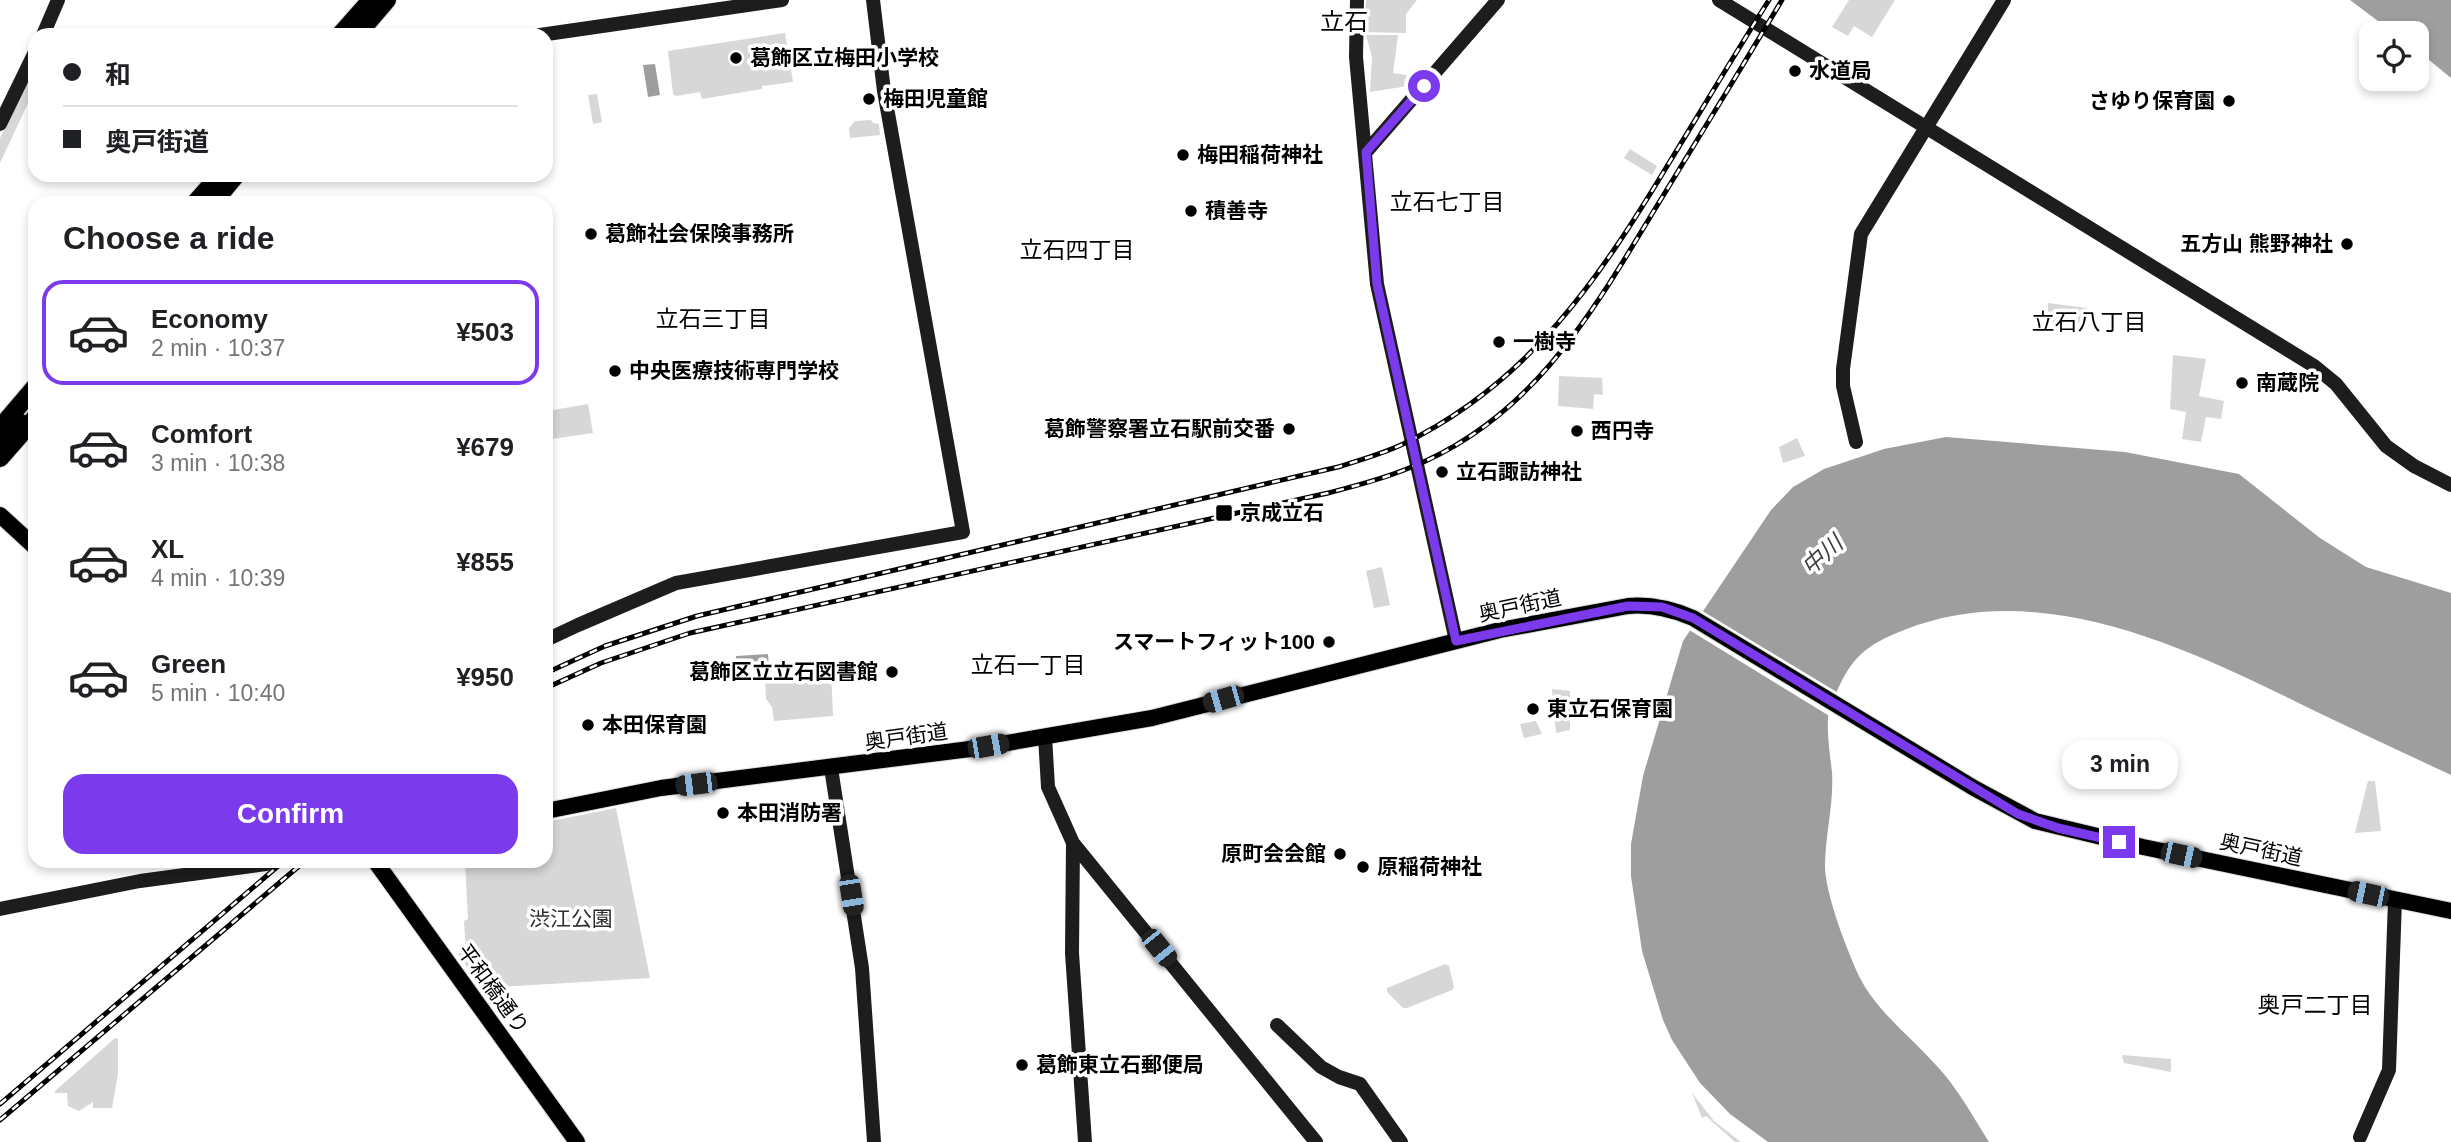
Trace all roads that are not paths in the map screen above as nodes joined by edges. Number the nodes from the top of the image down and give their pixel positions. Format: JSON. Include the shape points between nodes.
{"nodes":[{"id":1,"x":58,"y":0,"type":"edge"},
{"id":2,"x":371,"y":0,"type":"edge"},
{"id":3,"x":387,"y":0,"type":"edge"},
{"id":4,"x":782,"y":0,"type":"edge"},
{"id":5,"x":873,"y":0,"type":"edge"},
{"id":6,"x":1357,"y":0,"type":"edge"},
{"id":7,"x":1498,"y":0,"type":"edge"},
{"id":8,"x":1719,"y":0,"type":"edge"},
{"id":9,"x":2004,"y":0,"type":"edge"},
{"id":10,"x":46,"y":28,"type":"edge"},
{"id":11,"x":346,"y":28,"type":"edge"},
{"id":12,"x":363,"y":28,"type":"edge"},
{"id":13,"x":553,"y":33,"type":"edge"},
{"id":14,"x":28,"y":66,"type":"edge"},
{"id":15,"x":0,"y":124,"type":"edge"},
{"id":16,"x":1926,"y":127,"type":"junction"},
{"id":17,"x":1366,"y":152,"type":"junction"},
{"id":18,"x":214,"y":182,"type":"edge"},
{"id":19,"x":230,"y":182,"type":"edge"},
{"id":20,"x":201,"y":196,"type":"edge"},
{"id":21,"x":219,"y":196,"type":"edge"},
{"id":22,"x":28,"y":382,"type":"edge"},
{"id":23,"x":28,"y":395,"type":"edge"},
{"id":24,"x":28,"y":411,"type":"edge"},
{"id":25,"x":0,"y":415,"type":"edge"},
{"id":26,"x":28,"y":426,"type":"edge"},
{"id":27,"x":0,"y":428,"type":"edge"},
{"id":28,"x":1856,"y":442,"type":"dead end"},
{"id":29,"x":0,"y":443,"type":"edge"},
{"id":30,"x":0,"y":458,"type":"edge"},
{"id":31,"x":2451,"y":485,"type":"edge"},
{"id":32,"x":0,"y":515,"type":"edge"},
{"id":33,"x":28,"y":541,"type":"edge"},
{"id":34,"x":553,"y":637,"type":"edge"},
{"id":35,"x":1456,"y":641,"type":"junction"},
{"id":36,"x":1045,"y":736,"type":"junction"},
{"id":37,"x":831,"y":768,"type":"junction"},
{"id":38,"x":553,"y":810,"type":"edge"},
{"id":39,"x":1073,"y":843,"type":"junction"},
{"id":40,"x":242,"y":868,"type":"edge"},
{"id":41,"x":380,"y":868,"type":"edge"},
{"id":42,"x":2395,"y":900,"type":"junction"},
{"id":43,"x":0,"y":909,"type":"edge"},
{"id":44,"x":2451,"y":911,"type":"edge"},
{"id":45,"x":1277,"y":1025,"type":"dead end"},
{"id":46,"x":2360,"y":1137,"type":"dead end"},
{"id":47,"x":576,"y":1142,"type":"edge"},
{"id":48,"x":874,"y":1142,"type":"edge"},
{"id":49,"x":1085,"y":1142,"type":"edge"},
{"id":50,"x":1316,"y":1142,"type":"edge"},
{"id":51,"x":1401,"y":1142,"type":"edge"}],
"edges":[{"from":1,"to":10,"type":"street"},
{"from":2,"to":11,"type":"highway"},
{"from":3,"to":12,"type":"highway"},
{"from":4,"to":13,"type":"street"},
{"from":5,"to":34,"type":"street","via":[[890,124],[963,532],[676,583]]},
{"from":6,"to":17,"type":"street","via":[[1356,57]]},
{"from":7,"to":17,"type":"street"},
{"from":8,"to":16,"type":"street"},
{"from":9,"to":16,"type":"street"},
{"from":14,"to":15,"type":"street"},
{"from":16,"to":28,"type":"street","via":[[1860,239],[1843,369]]},
{"from":16,"to":31,"type":"street","via":[[2314,366],[2336,384],[2379,440]]},
{"from":17,"to":35,"type":"street","via":[[1377,284]]},
{"from":18,"to":20,"type":"highway"},
{"from":19,"to":21,"type":"highway"},
{"from":22,"to":25,"type":"highway"},
{"from":23,"to":27,"type":"highway"},
{"from":24,"to":29,"type":"highway"},
{"from":26,"to":30,"type":"highway"},
{"from":32,"to":33,"type":"main road"},
{"from":35,"to":36,"type":"main road","name":"奥戸街道","via":[[1154,718]]},
{"from":35,"to":42,"type":"main road","name":"奥戸街道","via":[[1628,606],[1662,607],[1693,618],[2035,821]]},
{"from":36,"to":37,"type":"main road","name":"奥戸街道"},
{"from":36,"to":39,"type":"street","via":[[1048,787]]},
{"from":37,"to":38,"type":"main road","name":"奥戸街道","via":[[661,788]]},
{"from":37,"to":48,"type":"street","via":[[862,968]]},
{"from":39,"to":49,"type":"street","via":[[1072,953]]},
{"from":39,"to":50,"type":"street"},
{"from":40,"to":43,"type":"street","via":[[140,881]]},
{"from":41,"to":47,"type":"main road","name":"平和橋通り"},
{"from":42,"to":44,"type":"main road","name":"奥戸街道"},
{"from":42,"to":46,"type":"street","via":[[2389,1070]]},
{"from":45,"to":51,"type":"street","via":[[1321,1067],[1360,1084]]}]}
